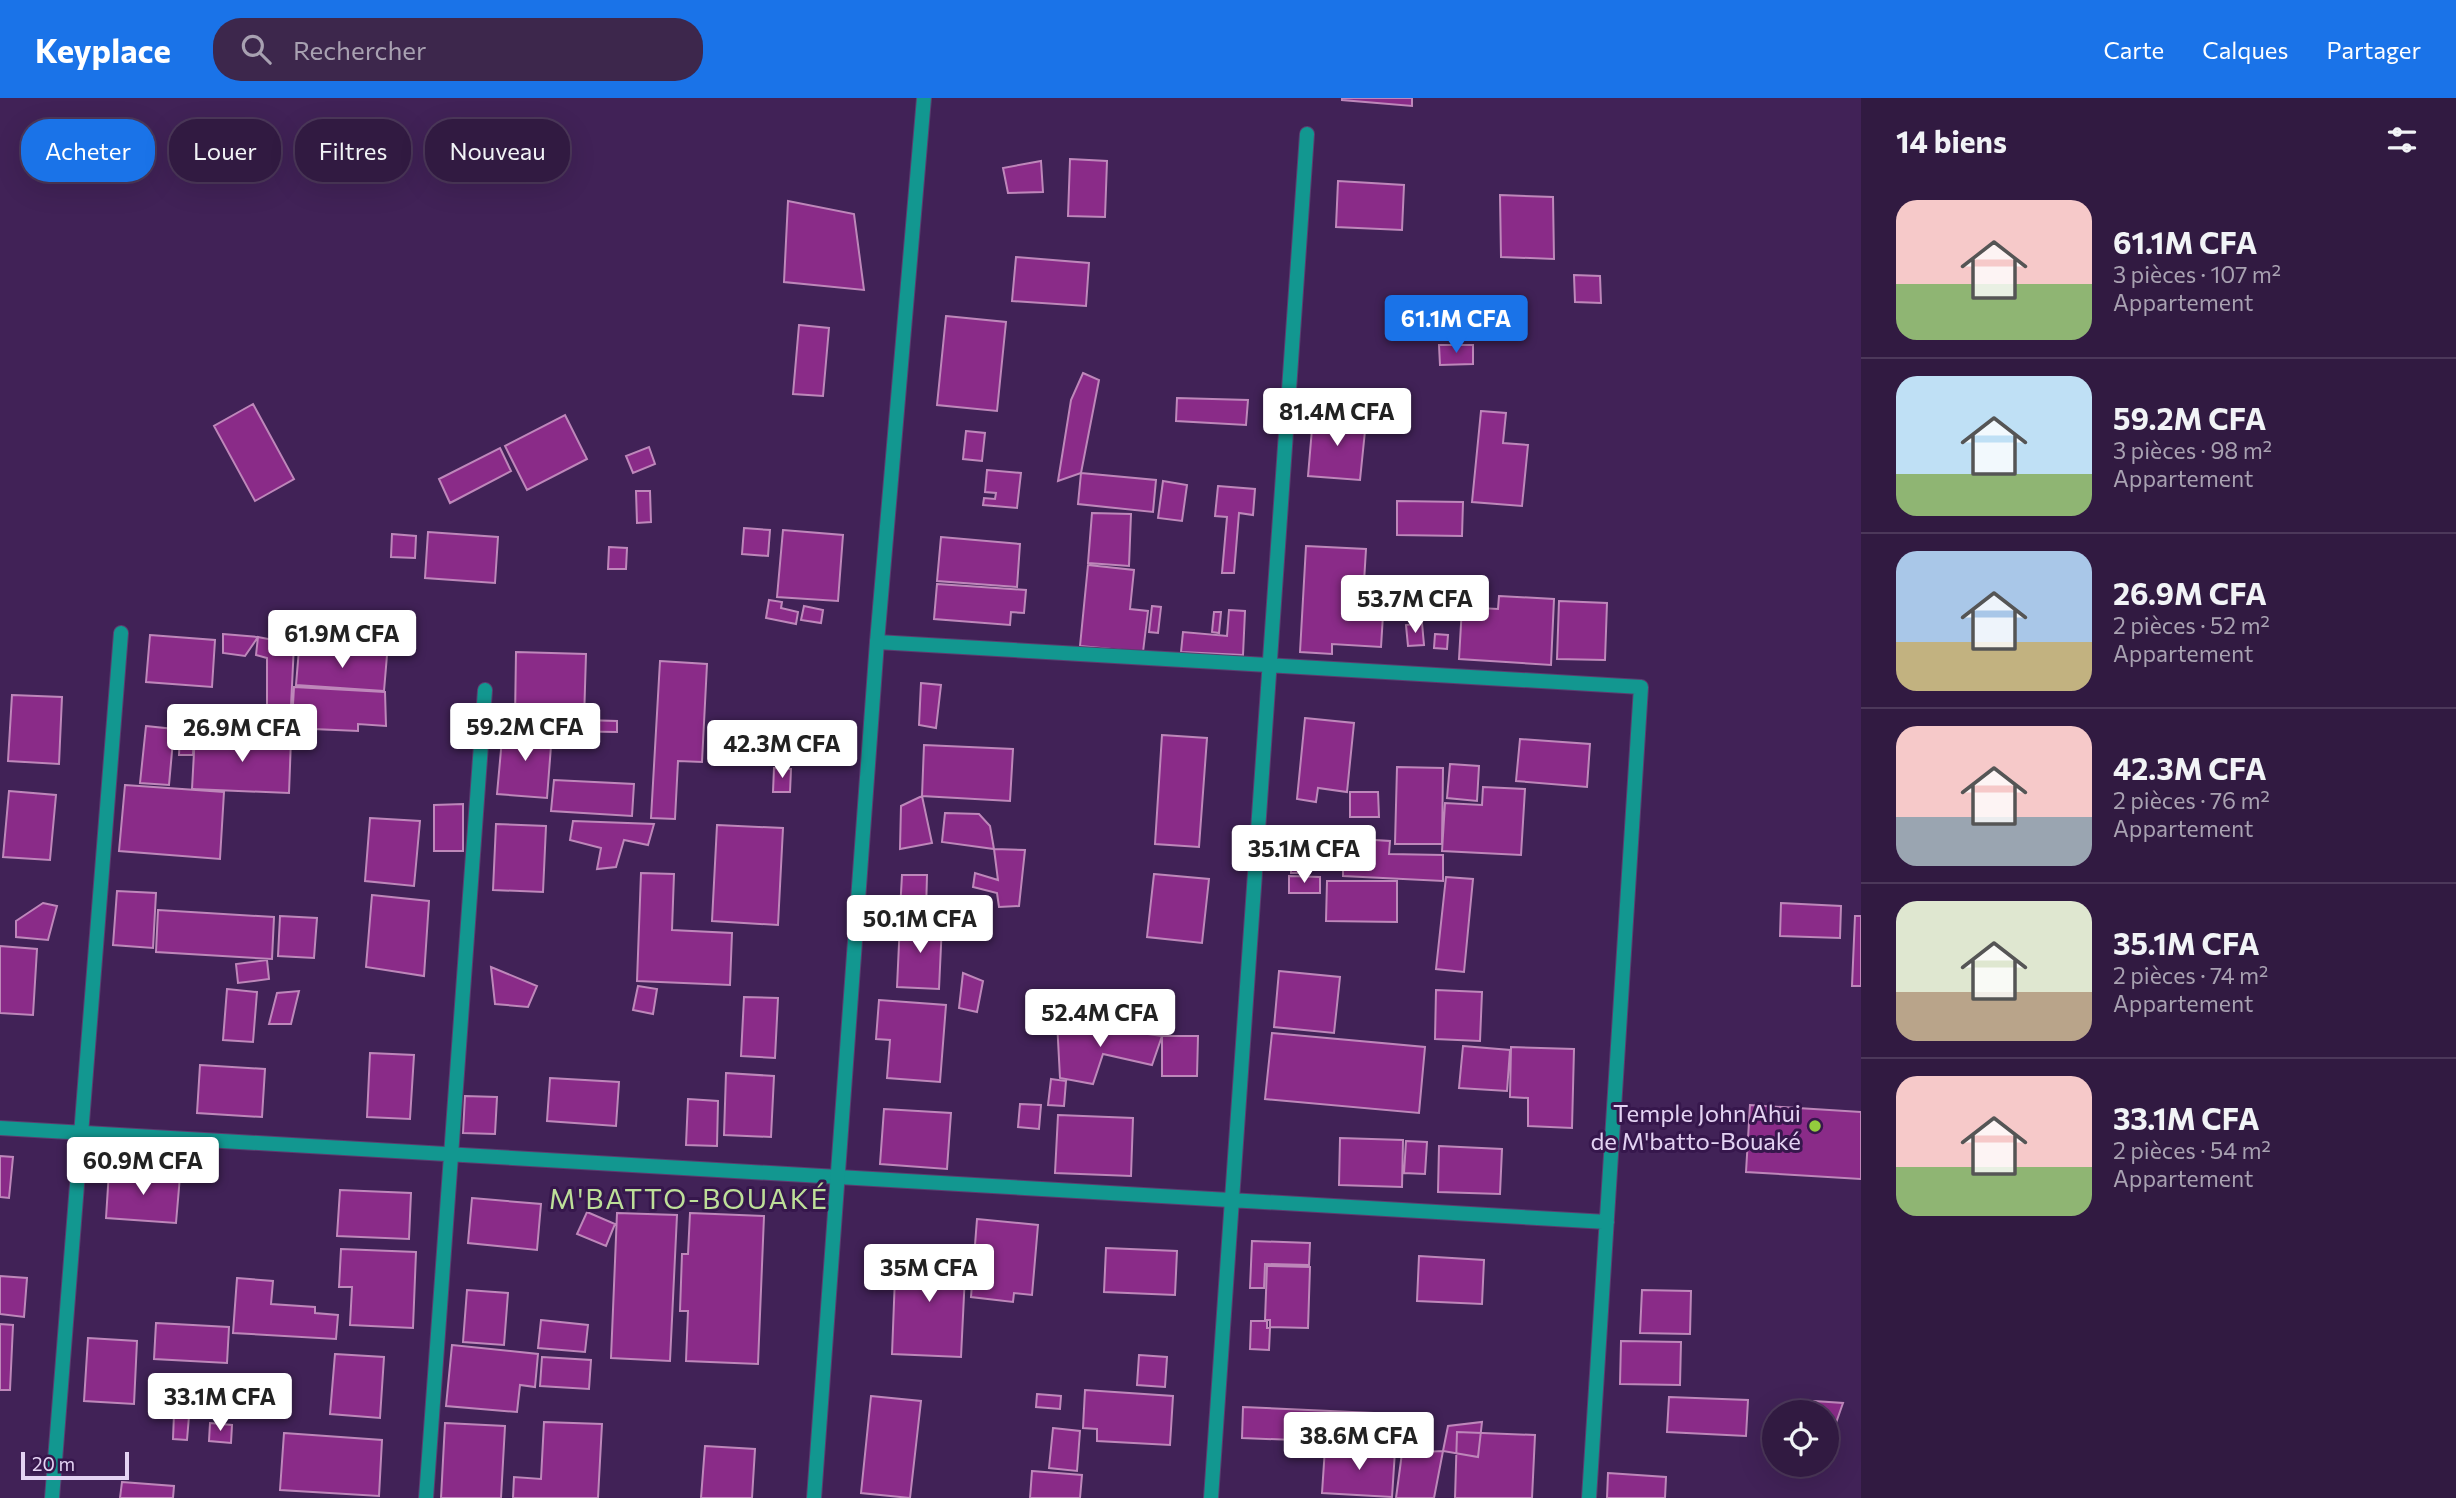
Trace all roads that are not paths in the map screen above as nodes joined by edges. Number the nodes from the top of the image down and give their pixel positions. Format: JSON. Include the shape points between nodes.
{"nodes":[{"id":1,"x":924,"y":98,"type":"edge"},
{"id":2,"x":1307,"y":134,"type":"dead end"},
{"id":3,"x":121,"y":633,"type":"dead end"},
{"id":4,"x":877,"y":642,"type":"junction"},
{"id":5,"x":1270,"y":666,"type":"junction"},
{"id":6,"x":485,"y":690,"type":"dead end"},
{"id":7,"x":0,"y":1128,"type":"edge"},
{"id":8,"x":81,"y":1132,"type":"junction"},
{"id":9,"x":451,"y":1154,"type":"junction"},
{"id":10,"x":838,"y":1177,"type":"junction"},
{"id":11,"x":1232,"y":1200,"type":"junction"},
{"id":12,"x":1607,"y":1222,"type":"junction"},
{"id":13,"x":52,"y":1498,"type":"edge"},
{"id":14,"x":426,"y":1498,"type":"edge"},
{"id":15,"x":814,"y":1498,"type":"edge"},
{"id":16,"x":1211,"y":1498,"type":"edge"},
{"id":17,"x":1589,"y":1498,"type":"edge"}],
"edges":[{"from":1,"to":4,"type":"street"},
{"from":2,"to":5,"type":"street"},
{"from":3,"to":8,"type":"street"},
{"from":4,"to":5,"type":"street"},
{"from":4,"to":10,"type":"street"},
{"from":5,"to":11,"type":"street"},
{"from":5,"to":12,"type":"street","via":[[1641,687]]},
{"from":6,"to":9,"type":"street"},
{"from":7,"to":8,"type":"street"},
{"from":8,"to":9,"type":"street"},
{"from":8,"to":13,"type":"street"},
{"from":9,"to":10,"type":"street"},
{"from":9,"to":14,"type":"street"},
{"from":10,"to":11,"type":"street"},
{"from":10,"to":15,"type":"street"},
{"from":11,"to":12,"type":"street"},
{"from":11,"to":16,"type":"street"},
{"from":12,"to":17,"type":"street"}]}
